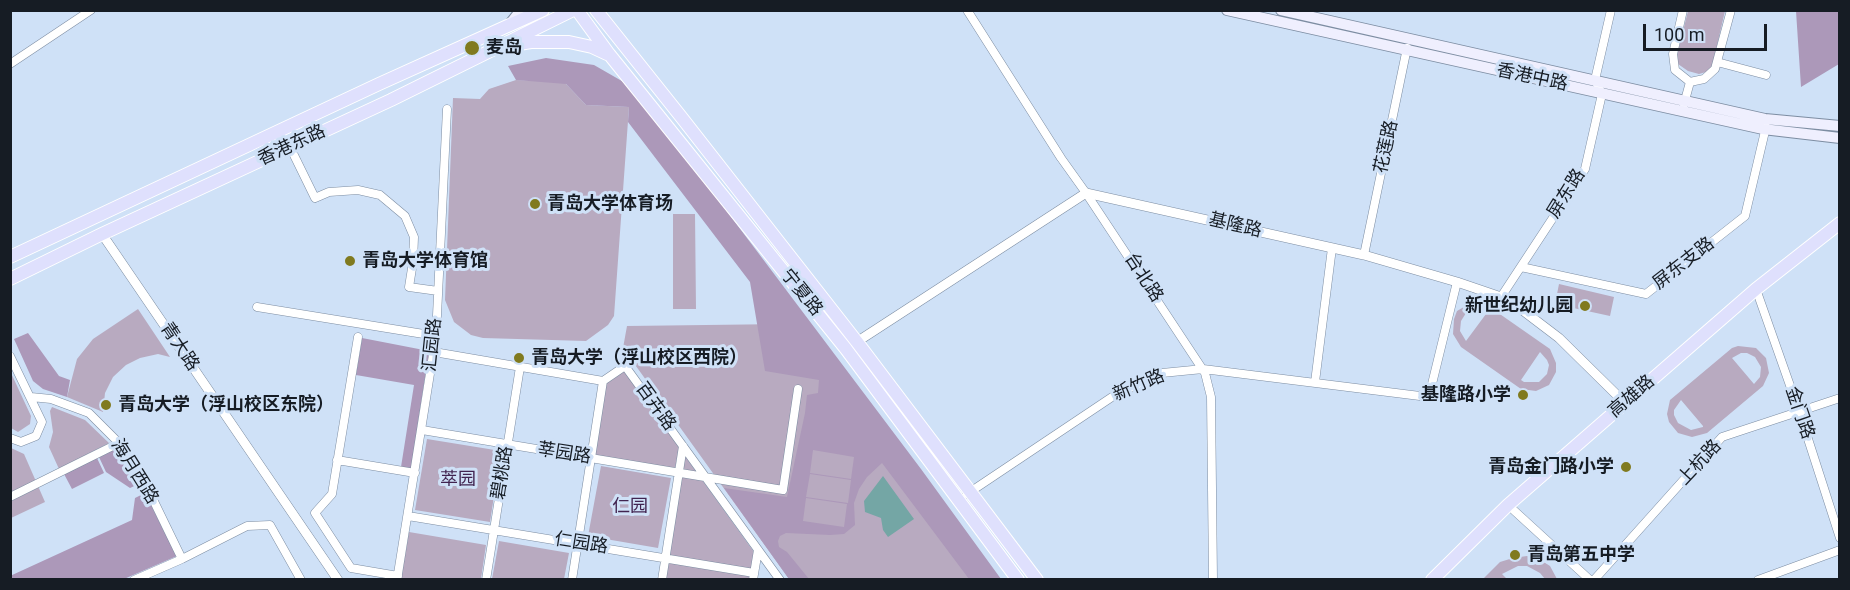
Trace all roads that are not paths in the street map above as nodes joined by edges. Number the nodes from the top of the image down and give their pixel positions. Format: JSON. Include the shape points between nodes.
{"nodes":[{"id":1,"x":91,"y":10,"type":"edge"},
{"id":2,"x":521,"y":10,"type":"edge"},
{"id":3,"x":543,"y":10,"type":"edge"},
{"id":4,"x":575,"y":10,"type":"edge"},
{"id":5,"x":596,"y":10,"type":"edge"},
{"id":6,"x":967,"y":10,"type":"edge"},
{"id":7,"x":1227,"y":10,"type":"edge"},
{"id":8,"x":1281,"y":10,"type":"edge"},
{"id":9,"x":1611,"y":10,"type":"edge"},
{"id":10,"x":1683,"y":10,"type":"edge"},
{"id":11,"x":1731,"y":10,"type":"edge"},
{"id":12,"x":1299,"y":17,"type":"edge"},
{"id":13,"x":509,"y":25,"type":"junction"},
{"id":14,"x":1409,"y":39,"type":"junction"},
{"id":15,"x":500,"y":47,"type":"junction"},
{"id":16,"x":1407,"y":50,"type":"junction"},
{"id":17,"x":609,"y":54,"type":"junction"},
{"id":18,"x":1717,"y":62,"type":"junction"},
{"id":19,"x":10,"y":64,"type":"edge"},
{"id":20,"x":1766,"y":75,"type":"dead end"},
{"id":21,"x":1595,"y":80,"type":"junction"},
{"id":22,"x":1690,"y":82,"type":"junction"},
{"id":23,"x":1602,"y":94,"type":"junction"},
{"id":24,"x":1683,"y":106,"type":"junction"},
{"id":25,"x":447,"y":109,"type":"dead end"},
{"id":26,"x":1766,"y":124,"type":"junction"},
{"id":27,"x":1839,"y":126,"type":"edge"},
{"id":28,"x":1839,"y":138,"type":"edge"},
{"id":29,"x":290,"y":147,"type":"junction"},
{"id":30,"x":1086,"y":193,"type":"junction"},
{"id":31,"x":1839,"y":223,"type":"edge"},
{"id":32,"x":102,"y":234,"type":"junction"},
{"id":33,"x":1332,"y":248,"type":"junction"},
{"id":34,"x":1364,"y":255,"type":"junction"},
{"id":35,"x":10,"y":257,"type":"edge"},
{"id":36,"x":1521,"y":267,"type":"junction"},
{"id":37,"x":10,"y":279,"type":"edge"},
{"id":38,"x":1457,"y":282,"type":"junction"},
{"id":39,"x":1756,"y":289,"type":"junction"},
{"id":40,"x":438,"y":291,"type":"junction"},
{"id":41,"x":1501,"y":297,"type":"junction"},
{"id":42,"x":257,"y":307,"type":"dead end"},
{"id":43,"x":436,"y":336,"type":"junction"},
{"id":44,"x":358,"y":338,"type":"dead end"},
{"id":45,"x":851,"y":345,"type":"junction"},
{"id":46,"x":434,"y":352,"type":"junction"},
{"id":47,"x":10,"y":356,"type":"edge"},
{"id":48,"x":520,"y":367,"type":"junction"},
{"id":49,"x":1203,"y":369,"type":"junction"},
{"id":50,"x":603,"y":381,"type":"junction"},
{"id":51,"x":1315,"y":382,"type":"junction"},
{"id":52,"x":798,"y":389,"type":"dead end"},
{"id":53,"x":31,"y":397,"type":"junction"},
{"id":54,"x":1839,"y":398,"type":"edge"},
{"id":55,"x":1625,"y":403,"type":"junction"},
{"id":56,"x":1799,"y":411,"type":"junction"},
{"id":57,"x":422,"y":430,"type":"junction"},
{"id":58,"x":10,"y":438,"type":"edge"},
{"id":59,"x":119,"y":443,"type":"junction"},
{"id":60,"x":507,"y":444,"type":"junction"},
{"id":61,"x":683,"y":446,"type":"junction"},
{"id":62,"x":591,"y":458,"type":"junction"},
{"id":63,"x":337,"y":460,"type":"junction"},
{"id":64,"x":415,"y":473,"type":"junction"},
{"id":65,"x":679,"y":473,"type":"junction"},
{"id":66,"x":705,"y":477,"type":"junction"},
{"id":67,"x":969,"y":492,"type":"junction"},
{"id":68,"x":10,"y":497,"type":"edge"},
{"id":69,"x":958,"y":500,"type":"junction"},
{"id":70,"x":1508,"y":505,"type":"junction"},
{"id":71,"x":408,"y":516,"type":"junction"},
{"id":72,"x":494,"y":530,"type":"junction"},
{"id":73,"x":1839,"y":538,"type":"edge"},
{"id":74,"x":578,"y":544,"type":"junction"},
{"id":75,"x":758,"y":550,"type":"junction"},
{"id":76,"x":1839,"y":550,"type":"edge"},
{"id":77,"x":665,"y":558,"type":"junction"},
{"id":78,"x":182,"y":559,"type":"junction"},
{"id":79,"x":754,"y":576,"type":"edge"},
{"id":80,"x":398,"y":578,"type":"edge"},
{"id":81,"x":134,"y":579,"type":"edge"},
{"id":82,"x":301,"y":579,"type":"edge"},
{"id":83,"x":338,"y":579,"type":"edge"},
{"id":84,"x":486,"y":579,"type":"edge"},
{"id":85,"x":572,"y":579,"type":"edge"},
{"id":86,"x":662,"y":579,"type":"edge"},
{"id":87,"x":780,"y":579,"type":"edge"},
{"id":88,"x":1018,"y":579,"type":"edge"},
{"id":89,"x":1036,"y":579,"type":"edge"},
{"id":90,"x":1213,"y":579,"type":"edge"},
{"id":91,"x":1432,"y":579,"type":"edge"},
{"id":92,"x":1592,"y":579,"type":"edge"},
{"id":93,"x":1758,"y":579,"type":"edge"}],
"edges":[{"from":1,"to":19,"type":"street"},
{"from":2,"to":13,"type":"main road"},
{"from":3,"to":13,"type":"main road","name":"香港东路"},
{"from":4,"to":15,"type":"main road","name":"香港东路"},
{"from":4,"to":17,"type":"main road","name":"宁夏路"},
{"from":5,"to":45,"type":"main road","name":"宁夏路","via":[[689,127]]},
{"from":6,"to":30,"type":"street","name":"台北路"},
{"from":7,"to":12,"type":"main road","name":"香港中路"},
{"from":8,"to":12,"type":"main road","name":"香港中路"},
{"from":9,"to":21,"type":"street"},
{"from":10,"to":22,"type":"street","via":[[1672,54],[1675,70]]},
{"from":11,"to":18,"type":"street"},
{"from":12,"to":14,"type":"main road","name":"香港中路"},
{"from":12,"to":16,"type":"main road","name":"香港中路"},
{"from":13,"to":35,"type":"main road","name":"香港东路"},
{"from":14,"to":16,"type":"street","name":"花莲路"},
{"from":14,"to":21,"type":"main road","name":"香港中路"},
{"from":15,"to":17,"type":"main road","via":[[569,42]]},
{"from":15,"to":29,"type":"main road","name":"香港东路"},
{"from":16,"to":23,"type":"main road","name":"香港中路"},
{"from":16,"to":34,"type":"street","name":"花莲路"},
{"from":17,"to":45,"type":"main road","name":"宁夏路"},
{"from":18,"to":20,"type":"street"},
{"from":18,"to":22,"type":"street","via":[[1704,79]]},
{"from":21,"to":23,"type":"street"},
{"from":21,"to":24,"type":"main road","name":"香港中路"},
{"from":22,"to":24,"type":"street"},
{"from":23,"to":24,"type":"main road","name":"香港中路"},
{"from":23,"to":36,"type":"street","name":"屏东路","via":[[1585,169]]},
{"from":24,"to":26,"type":"main road","name":"香港中路"},
{"from":25,"to":40,"type":"street","name":"汇园路"},
{"from":26,"to":27,"type":"main road","name":"香港中路"},
{"from":26,"to":28,"type":"main road","name":"香港中路"},
{"from":26,"to":36,"type":"street","name":"屏东支路","via":[[1745,216],[1646,294]]},
{"from":29,"to":32,"type":"main road","name":"香港东路"},
{"from":29,"to":40,"type":"street","via":[[315,198],[329,192],[358,190],[380,195],[405,216],[414,237],[409,287]]},
{"from":30,"to":33,"type":"street","name":"基隆路"},
{"from":30,"to":45,"type":"street"},
{"from":30,"to":49,"type":"street","name":"台北路"},
{"from":31,"to":39,"type":"main road","name":"高雄路"},
{"from":32,"to":37,"type":"main road","name":"香港东路"},
{"from":32,"to":83,"type":"street","name":"青大路"},
{"from":33,"to":34,"type":"street","name":"基隆路"},
{"from":33,"to":51,"type":"street"},
{"from":34,"to":38,"type":"street","name":"基隆路"},
{"from":36,"to":41,"type":"street","name":"屏东路"},
{"from":38,"to":41,"type":"street","name":"基隆路"},
{"from":38,"to":51,"type":"street","name":"新竹路","via":[[1431,388],[1420,396]]},
{"from":39,"to":55,"type":"main road","name":"高雄路"},
{"from":39,"to":56,"type":"street","name":"金门路"},
{"from":40,"to":43,"type":"street","name":"汇园路"},
{"from":41,"to":55,"type":"street","name":"基隆路","via":[[1559,338]]},
{"from":42,"to":43,"type":"street"},
{"from":43,"to":46,"type":"street","name":"汇园路"},
{"from":44,"to":63,"type":"street"},
{"from":45,"to":67,"type":"main road","name":"宁夏路"},
{"from":45,"to":69,"type":"main road","name":"宁夏路"},
{"from":46,"to":48,"type":"street"},
{"from":46,"to":57,"type":"street","name":"汇园路"},
{"from":47,"to":53,"type":"street"},
{"from":48,"to":50,"type":"street"},
{"from":48,"to":60,"type":"street","name":"碧桃路"},
{"from":49,"to":51,"type":"street","name":"新竹路"},
{"from":49,"to":67,"type":"street","name":"新竹路","via":[[1162,373],[1112,397]]},
{"from":49,"to":90,"type":"street","name":"台北路","via":[[1211,397]]},
{"from":50,"to":61,"type":"street","name":"百卉路","via":[[625,366]]},
{"from":50,"to":62,"type":"street"},
{"from":52,"to":66,"type":"street","via":[[783,490]]},
{"from":53,"to":58,"type":"street","via":[[42,422],[36,436],[21,442]]},
{"from":53,"to":59,"type":"street","name":"海月西路","via":[[51,399],[89,413]]},
{"from":54,"to":56,"type":"street","name":"上杭路"},
{"from":55,"to":70,"type":"main road","name":"高雄路"},
{"from":56,"to":73,"type":"street","name":"金门路"},
{"from":56,"to":92,"type":"street","name":"上杭路","via":[[1722,437]]},
{"from":57,"to":60,"type":"street"},
{"from":57,"to":64,"type":"street","name":"汇园路"},
{"from":59,"to":68,"type":"street"},
{"from":59,"to":78,"type":"street","name":"海月西路","via":[[147,487]]},
{"from":60,"to":62,"type":"street"},
{"from":60,"to":72,"type":"street","name":"碧桃路"},
{"from":61,"to":65,"type":"street"},
{"from":61,"to":66,"type":"street","name":"百卉路"},
{"from":62,"to":65,"type":"street"},
{"from":62,"to":74,"type":"street"},
{"from":63,"to":64,"type":"street"},
{"from":63,"to":80,"type":"street","via":[[332,494],[315,513],[351,568]]},
{"from":64,"to":71,"type":"street","name":"汇园路"},
{"from":65,"to":66,"type":"street"},
{"from":65,"to":77,"type":"street"},
{"from":66,"to":75,"type":"street","name":"百卉路"},
{"from":67,"to":69,"type":"street","name":"新竹路"},
{"from":67,"to":89,"type":"main road","name":"宁夏路"},
{"from":69,"to":88,"type":"main road","name":"宁夏路"},
{"from":70,"to":91,"type":"main road","name":"高雄路"},
{"from":70,"to":92,"type":"street"},
{"from":71,"to":72,"type":"street","name":"仁园路"},
{"from":71,"to":80,"type":"street","name":"汇园路"},
{"from":72,"to":74,"type":"street","name":"仁园路"},
{"from":72,"to":84,"type":"street","name":"碧桃路"},
{"from":74,"to":77,"type":"street","name":"仁园路"},
{"from":74,"to":85,"type":"street"},
{"from":75,"to":79,"type":"street"},
{"from":75,"to":87,"type":"street","name":"百卉路"},
{"from":76,"to":93,"type":"street"},
{"from":77,"to":79,"type":"street","name":"仁园路"},
{"from":77,"to":86,"type":"street"},
{"from":78,"to":81,"type":"street"},
{"from":78,"to":82,"type":"street","via":[[247,526],[270,525]]}]}
